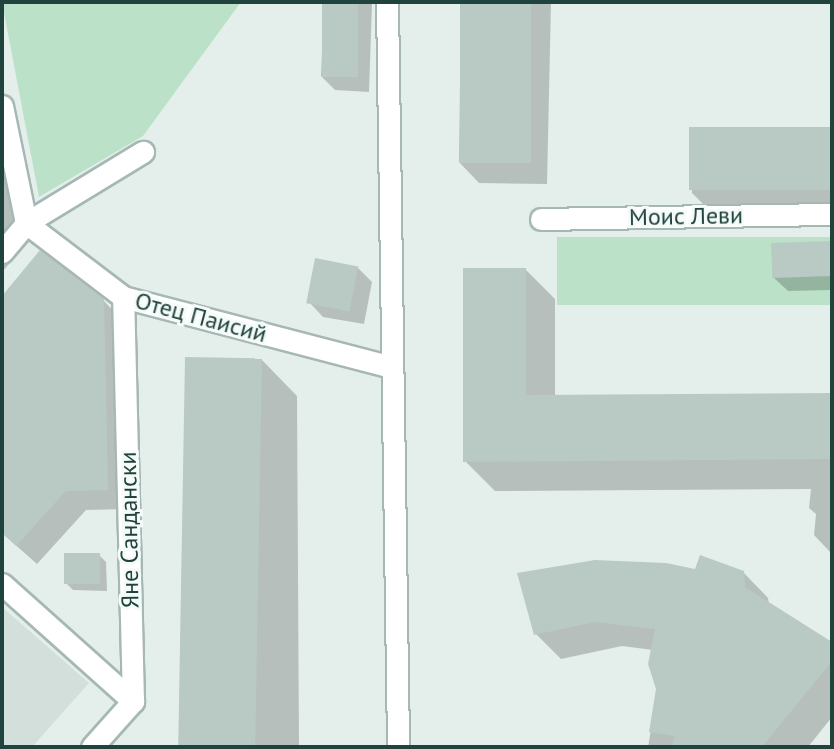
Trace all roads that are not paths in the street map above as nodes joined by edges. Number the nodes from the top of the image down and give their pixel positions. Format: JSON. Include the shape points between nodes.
{"nodes":[{"id":1,"x":387,"y":2,"type":"edge"},
{"id":2,"x":2,"y":106,"type":"edge"},
{"id":3,"x":143,"y":152,"type":"dead end"},
{"id":4,"x":832,"y":214,"type":"edge"},
{"id":5,"x":541,"y":219,"type":"dead end"},
{"id":6,"x":26,"y":223,"type":"junction"},
{"id":7,"x":2,"y":252,"type":"edge"},
{"id":8,"x":123,"y":297,"type":"junction"},
{"id":9,"x":391,"y":367,"type":"junction"},
{"id":10,"x":2,"y":584,"type":"edge"},
{"id":11,"x":133,"y":701,"type":"junction"},
{"id":12,"x":92,"y":747,"type":"edge"},
{"id":13,"x":398,"y":747,"type":"edge"}],
"edges":[{"from":1,"to":9,"type":"street"},
{"from":2,"to":6,"type":"street"},
{"from":3,"to":6,"type":"street"},
{"from":4,"to":5,"type":"street","name":"Моис Леви"},
{"from":6,"to":7,"type":"street"},
{"from":6,"to":8,"type":"street","name":"Отец Паисий"},
{"from":8,"to":9,"type":"street","name":"Отец Паисий"},
{"from":8,"to":11,"type":"street","name":"Яне Сандански"},
{"from":9,"to":13,"type":"street"},
{"from":10,"to":11,"type":"street"},
{"from":11,"to":12,"type":"street"}]}
